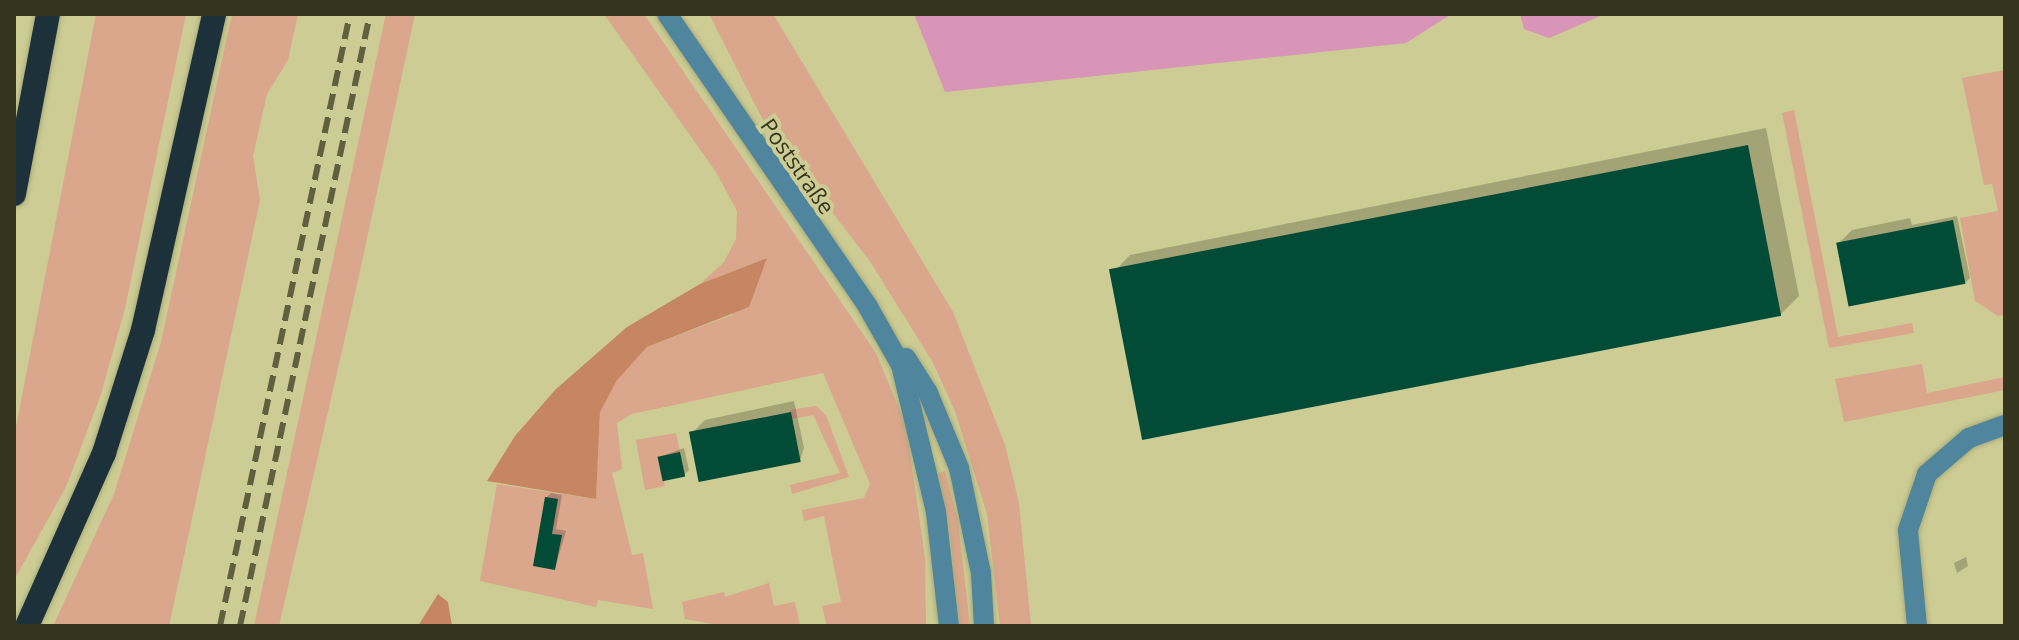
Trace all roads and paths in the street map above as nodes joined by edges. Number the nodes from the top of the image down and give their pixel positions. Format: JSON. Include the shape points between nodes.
{"nodes":[{"id":1,"x":48,"y":14,"type":"edge"},
{"id":2,"x":214,"y":14,"type":"edge"},
{"id":3,"x":667,"y":14,"type":"edge"},
{"id":4,"x":14,"y":194,"type":"edge"},
{"id":5,"x":891,"y":344,"type":"junction"},
{"id":6,"x":2005,"y":425,"type":"edge"},
{"id":7,"x":27,"y":626,"type":"edge"},
{"id":8,"x":949,"y":626,"type":"edge"},
{"id":9,"x":984,"y":626,"type":"edge"},
{"id":10,"x":1917,"y":626,"type":"edge"}],
"edges":[{"from":1,"to":4,"type":"highway"},
{"from":2,"to":7,"type":"highway","via":[[143,330],[104,453]]},
{"from":3,"to":5,"type":"street","name":"Poststraße"},
{"from":5,"to":8,"type":"street","name":"Poststraße","via":[[910,398],[936,512]]},
{"from":5,"to":9,"type":"street","name":"Poststraße","via":[[909,361],[928,393],[959,468],[979,560]]},
{"from":6,"to":10,"type":"street","via":[[1969,438],[1927,474],[1908,530]]}]}
